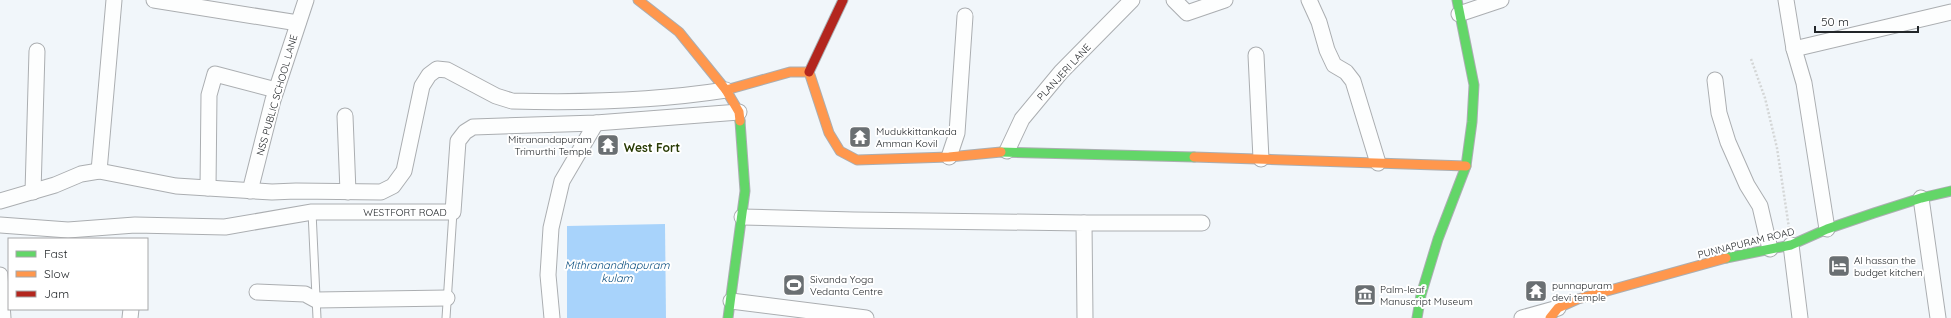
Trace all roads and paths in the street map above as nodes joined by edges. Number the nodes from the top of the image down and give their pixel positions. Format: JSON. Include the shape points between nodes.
{"nodes":[{"id":1,"x":114,"y":0,"type":"edge"},
{"id":2,"x":158,"y":0,"type":"edge"},
{"id":3,"x":306,"y":0,"type":"edge"},
{"id":4,"x":638,"y":0,"type":"edge"},
{"id":5,"x":843,"y":0,"type":"edge"},
{"id":6,"x":1132,"y":0,"type":"edge"},
{"id":7,"x":1174,"y":0,"type":"edge"},
{"id":8,"x":1225,"y":0,"type":"edge"},
{"id":9,"x":1309,"y":0,"type":"edge"},
{"id":10,"x":1501,"y":0,"type":"edge"},
{"id":11,"x":1786,"y":0,"type":"edge"},
{"id":12,"x":1458,"y":7,"type":"edge"},
{"id":13,"x":1951,"y":12,"type":"edge"},
{"id":14,"x":964,"y":16,"type":"dead end"},
{"id":15,"x":298,"y":23,"type":"junction"},
{"id":16,"x":1794,"y":49,"type":"junction"},
{"id":17,"x":37,"y":51,"type":"dead end"},
{"id":18,"x":1256,"y":56,"type":"dead end"},
{"id":19,"x":1751,"y":59,"type":"dead end"},
{"id":20,"x":809,"y":72,"type":"junction"},
{"id":21,"x":1715,"y":80,"type":"dead end"},
{"id":22,"x":276,"y":90,"type":"junction"},
{"id":23,"x":726,"y":90,"type":"junction"},
{"id":24,"x":739,"y":112,"type":"junction"},
{"id":25,"x":345,"y":116,"type":"dead end"},
{"id":26,"x":596,"y":123,"type":"junction"},
{"id":27,"x":1007,"y":150,"type":"junction"},
{"id":28,"x":949,"y":157,"type":"junction"},
{"id":29,"x":1261,"y":159,"type":"junction"},
{"id":30,"x":1378,"y":163,"type":"junction"},
{"id":31,"x":1466,"y":166,"type":"junction"},
{"id":32,"x":99,"y":171,"type":"junction"},
{"id":33,"x":208,"y":188,"type":"junction"},
{"id":34,"x":250,"y":190,"type":"junction"},
{"id":35,"x":1951,"y":191,"type":"edge"},
{"id":36,"x":33,"y":192,"type":"junction"},
{"id":37,"x":348,"y":192,"type":"junction"},
{"id":38,"x":1921,"y":198,"type":"junction"},
{"id":39,"x":0,"y":201,"type":"edge"},
{"id":40,"x":312,"y":212,"type":"junction"},
{"id":41,"x":453,"y":212,"type":"junction"},
{"id":42,"x":742,"y":217,"type":"junction"},
{"id":43,"x":1084,"y":223,"type":"junction"},
{"id":44,"x":1202,"y":223,"type":"dead end"},
{"id":45,"x":0,"y":225,"type":"edge"},
{"id":46,"x":1827,"y":229,"type":"junction"},
{"id":47,"x":135,"y":232,"type":"edge"},
{"id":48,"x":1791,"y":245,"type":"junction"},
{"id":49,"x":1770,"y":249,"type":"junction"},
{"id":50,"x":0,"y":275,"type":"edge"},
{"id":51,"x":257,"y":292,"type":"dead end"},
{"id":52,"x":448,"y":298,"type":"junction"},
{"id":53,"x":316,"y":300,"type":"junction"},
{"id":54,"x":731,"y":301,"type":"junction"},
{"id":55,"x":1554,"y":313,"type":"edge"},
{"id":56,"x":3,"y":318,"type":"edge"},
{"id":57,"x":317,"y":318,"type":"edge"},
{"id":58,"x":446,"y":318,"type":"edge"},
{"id":59,"x":552,"y":318,"type":"edge"},
{"id":60,"x":728,"y":318,"type":"edge"},
{"id":61,"x":866,"y":318,"type":"edge"},
{"id":62,"x":1085,"y":318,"type":"edge"},
{"id":63,"x":1417,"y":318,"type":"edge"},
{"id":64,"x":1522,"y":318,"type":"edge"},
{"id":65,"x":1800,"y":318,"type":"edge"},
{"id":66,"x":1938,"y":318,"type":"edge"}],
"edges":[{"from":1,"to":32,"type":"street"},
{"from":2,"to":15,"type":"street"},
{"from":3,"to":15,"type":"street","name":"NSS PUBLIC SCHOOL LANE"},
{"from":4,"to":23,"type":"street","via":[[679,32]]},
{"from":5,"to":20,"type":"street"},
{"from":6,"to":27,"type":"street","name":"PLANJERI LANE","via":[[1061,72],[1022,119]]},
{"from":7,"to":8,"type":"street","via":[[1187,13]]},
{"from":9,"to":30,"type":"street","via":[[1334,65],[1346,72],[1352,81]]},
{"from":10,"to":12,"type":"street"},
{"from":11,"to":16,"type":"street"},
{"from":12,"to":31,"type":"street","via":[[1474,85]]},
{"from":13,"to":16,"type":"street"},
{"from":14,"to":28,"type":"street","via":[[957,133]]},
{"from":15,"to":22,"type":"street","name":"NSS PUBLIC SCHOOL LANE"},
{"from":16,"to":46,"type":"street","via":[[1804,83]]},
{"from":17,"to":36,"type":"street"},
{"from":18,"to":29,"type":"street"},
{"from":19,"to":48,"type":"path","via":[[1765,98],[1778,148]]},
{"from":20,"to":23,"type":"street","via":[[790,72]]},
{"from":20,"to":28,"type":"street","via":[[829,133],[840,151],[858,160]]},
{"from":21,"to":49,"type":"street","via":[[1718,113],[1747,185],[1760,206]]},
{"from":22,"to":33,"type":"street","via":[[215,74],[209,96]]},
{"from":22,"to":34,"type":"street","name":"NSS PUBLIC SCHOOL LANE"},
{"from":23,"to":24,"type":"street"},
{"from":23,"to":37,"type":"street","via":[[687,96],[615,101],[512,101],[496,96],[447,70],[437,69],[429,75],[422,86],[404,171],[393,186],[381,192]]},
{"from":24,"to":26,"type":"street","name":"WESTFORT ROAD"},
{"from":24,"to":42,"type":"street","via":[[745,191]]},
{"from":25,"to":37,"type":"street"},
{"from":26,"to":41,"type":"street","name":"WESTFORT ROAD","via":[[473,127],[458,141]]},
{"from":26,"to":59,"type":"street","via":[[562,181],[557,201],[551,228],[548,275]]},
{"from":27,"to":28,"type":"street"},
{"from":27,"to":29,"type":"street"},
{"from":29,"to":30,"type":"street"},
{"from":30,"to":31,"type":"street"},
{"from":31,"to":63,"type":"street","via":[[1438,239]]},
{"from":32,"to":33,"type":"street","via":[[176,186]]},
{"from":32,"to":36,"type":"street","via":[[81,174]]},
{"from":33,"to":34,"type":"street"},
{"from":34,"to":37,"type":"street"},
{"from":35,"to":38,"type":"street","name":"PUNNAPURAM ROAD"},
{"from":36,"to":39,"type":"street"},
{"from":38,"to":46,"type":"street","name":"PUNNAPURAM ROAD"},
{"from":38,"to":66,"type":"street"},
{"from":40,"to":41,"type":"street","name":"WESTFORT ROAD"},
{"from":40,"to":47,"type":"street","name":"WESTFORT ROAD","via":[[225,227]]},
{"from":40,"to":53,"type":"lane"},
{"from":41,"to":52,"type":"lane"},
{"from":42,"to":43,"type":"street"},
{"from":42,"to":54,"type":"street"},
{"from":43,"to":44,"type":"street"},
{"from":43,"to":62,"type":"street"},
{"from":45,"to":47,"type":"street","name":"WESTFORT ROAD"},
{"from":46,"to":48,"type":"street","name":"PUNNAPURAM ROAD"},
{"from":48,"to":49,"type":"street","name":"PUNNAPURAM ROAD"},
{"from":48,"to":65,"type":"street"},
{"from":49,"to":55,"type":"street","name":"PUNNAPURAM ROAD","via":[[1713,261],[1578,299]]},
{"from":50,"to":56,"type":"street"},
{"from":51,"to":53,"type":"street","via":[[305,294]]},
{"from":52,"to":53,"type":"street"},
{"from":52,"to":58,"type":"lane"},
{"from":53,"to":57,"type":"lane"},
{"from":54,"to":60,"type":"street"},
{"from":54,"to":61,"type":"street"},
{"from":55,"to":64,"type":"street"}]}
